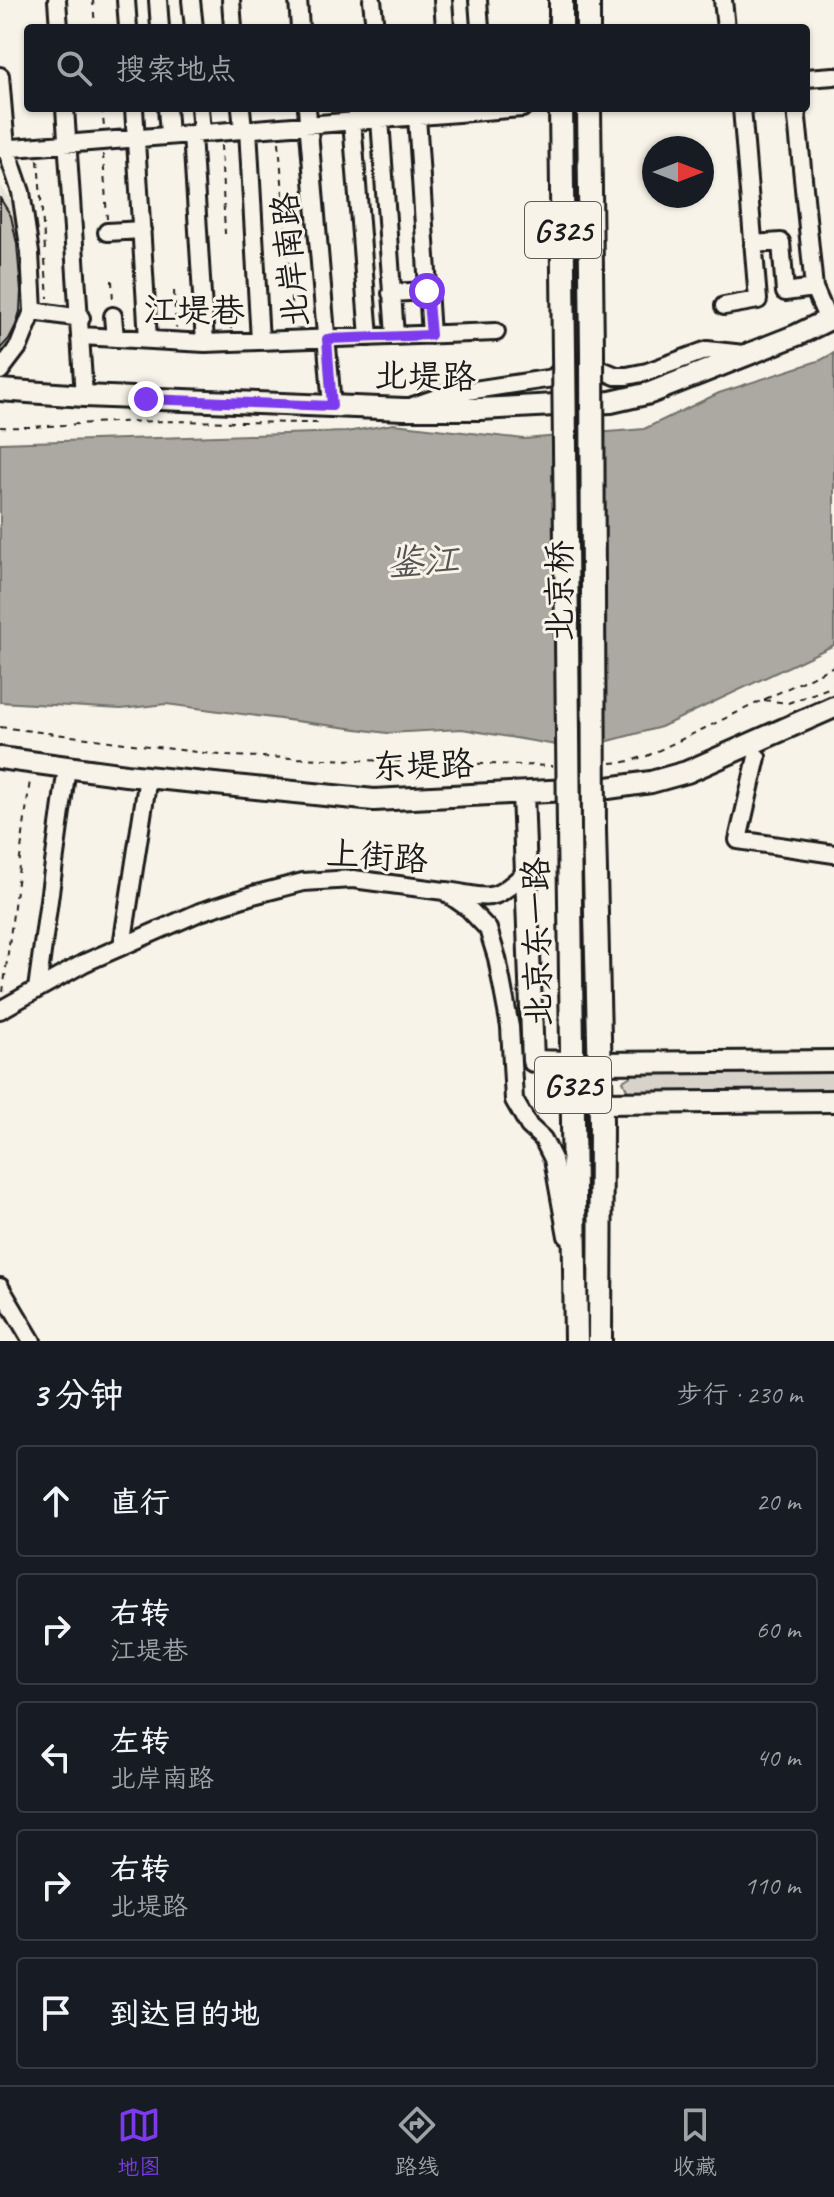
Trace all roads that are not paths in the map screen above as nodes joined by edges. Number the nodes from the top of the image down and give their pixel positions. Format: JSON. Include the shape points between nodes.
{"nodes":[{"id":1,"x":57,"y":0,"type":"edge"},
{"id":2,"x":126,"y":0,"type":"edge"},
{"id":3,"x":158,"y":0,"type":"edge"},
{"id":4,"x":191,"y":0,"type":"edge"},
{"id":5,"x":231,"y":0,"type":"edge"},
{"id":6,"x":298,"y":0,"type":"edge"},
{"id":7,"x":372,"y":0,"type":"edge"},
{"id":8,"x":443,"y":0,"type":"edge"},
{"id":9,"x":478,"y":0,"type":"edge"},
{"id":10,"x":561,"y":0,"type":"edge"},
{"id":11,"x":588,"y":0,"type":"edge"},
{"id":12,"x":723,"y":0,"type":"edge"},
{"id":13,"x":59,"y":24,"type":"edge"},
{"id":14,"x":128,"y":24,"type":"edge"},
{"id":15,"x":160,"y":24,"type":"edge"},
{"id":16,"x":194,"y":24,"type":"edge"},
{"id":17,"x":233,"y":24,"type":"edge"},
{"id":18,"x":300,"y":24,"type":"edge"},
{"id":19,"x":375,"y":24,"type":"edge"},
{"id":20,"x":445,"y":24,"type":"edge"},
{"id":21,"x":480,"y":24,"type":"edge"},
{"id":22,"x":561,"y":24,"type":"edge"},
{"id":23,"x":588,"y":24,"type":"edge"},
{"id":24,"x":726,"y":24,"type":"edge"},
{"id":25,"x":0,"y":76,"type":"edge"},
{"id":26,"x":834,"y":76,"type":"edge"},
{"id":27,"x":810,"y":78,"type":"edge"},
{"id":28,"x":65,"y":112,"type":"edge"},
{"id":29,"x":134,"y":112,"type":"edge"},
{"id":30,"x":167,"y":112,"type":"edge"},
{"id":31,"x":200,"y":112,"type":"edge"},
{"id":32,"x":242,"y":112,"type":"edge"},
{"id":33,"x":445,"y":112,"type":"edge"},
{"id":34,"x":561,"y":112,"type":"edge"},
{"id":35,"x":589,"y":112,"type":"edge"},
{"id":36,"x":742,"y":112,"type":"edge"},
{"id":37,"x":796,"y":112,"type":"edge"},
{"id":38,"x":381,"y":115,"type":"edge"},
{"id":39,"x":308,"y":116,"type":"edge"},
{"id":40,"x":417,"y":116,"type":"junction"},
{"id":41,"x":352,"y":121,"type":"junction"},
{"id":42,"x":245,"y":130,"type":"junction"},
{"id":43,"x":197,"y":133,"type":"junction"},
{"id":44,"x":169,"y":135,"type":"junction"},
{"id":45,"x":136,"y":138,"type":"junction"},
{"id":46,"x":67,"y":143,"type":"junction"},
{"id":47,"x":3,"y":148,"type":"edge"},
{"id":48,"x":142,"y":230,"type":"junction"},
{"id":49,"x":107,"y":232,"type":"road end"},
{"id":50,"x":753,"y":244,"type":"junction"},
{"id":51,"x":814,"y":288,"type":"junction"},
{"id":52,"x":427,"y":291,"type":"junction"},
{"id":53,"x":391,"y":293,"type":"junction"},
{"id":54,"x":724,"y":306,"type":"dead end"},
{"id":55,"x":33,"y":311,"type":"junction"},
{"id":56,"x":113,"y":316,"type":"road end"},
{"id":57,"x":81,"y":318,"type":"junction"},
{"id":58,"x":831,"y":318,"type":"edge"},
{"id":59,"x":496,"y":332,"type":"dead end"},
{"id":60,"x":431,"y":335,"type":"junction"},
{"id":61,"x":81,"y":336,"type":"junction"},
{"id":62,"x":395,"y":336,"type":"junction"},
{"id":63,"x":369,"y":337,"type":"junction"},
{"id":64,"x":115,"y":338,"type":"junction"},
{"id":65,"x":148,"y":339,"type":"junction"},
{"id":66,"x":327,"y":339,"type":"junction"},
{"id":67,"x":260,"y":341,"type":"junction"},
{"id":68,"x":205,"y":343,"type":"junction"},
{"id":69,"x":746,"y":355,"type":"junction"},
{"id":70,"x":592,"y":359,"type":"junction"},
{"id":71,"x":564,"y":360,"type":"junction"},
{"id":72,"x":0,"y":371,"type":"edge"},
{"id":73,"x":0,"y":390,"type":"edge"},
{"id":74,"x":84,"y":396,"type":"junction"},
{"id":75,"x":332,"y":406,"type":"junction"},
{"id":76,"x":404,"y":409,"type":"junction"},
{"id":77,"x":834,"y":707,"type":"edge"},
{"id":78,"x":834,"y":722,"type":"edge"},
{"id":79,"x":757,"y":757,"type":"junction"},
{"id":80,"x":0,"y":758,"type":"edge"},
{"id":81,"x":0,"y":771,"type":"edge"},
{"id":82,"x":66,"y":773,"type":"junction"},
{"id":83,"x":147,"y":783,"type":"junction"},
{"id":84,"x":523,"y":800,"type":"junction"},
{"id":85,"x":569,"y":829,"type":"joint"},
{"id":86,"x":594,"y":830,"type":"joint"},
{"id":87,"x":834,"y":854,"type":"edge"},
{"id":88,"x":526,"y":872,"type":"junction"},
{"id":89,"x":444,"y":891,"type":"junction"},
{"id":90,"x":122,"y":946,"type":"junction"},
{"id":91,"x":37,"y":989,"type":"junction"},
{"id":92,"x":0,"y":1010,"type":"edge"},
{"id":93,"x":834,"y":1061,"type":"edge"},
{"id":94,"x":573,"y":1062,"type":"junction"},
{"id":95,"x":600,"y":1063,"type":"junction"},
{"id":96,"x":834,"y":1101,"type":"edge"},
{"id":97,"x":601,"y":1103,"type":"junction"},
{"id":98,"x":575,"y":1283,"type":"junction"},
{"id":99,"x":0,"y":1287,"type":"edge"},
{"id":100,"x":32,"y":1341,"type":"edge"},
{"id":101,"x":576,"y":1341,"type":"edge"},
{"id":102,"x":600,"y":1341,"type":"edge"}],
"edges":[{"from":1,"to":13,"type":"street"},
{"from":2,"to":14,"type":"street"},
{"from":3,"to":15,"type":"street"},
{"from":4,"to":16,"type":"street"},
{"from":5,"to":17,"type":"street"},
{"from":6,"to":18,"type":"street"},
{"from":7,"to":19,"type":"street"},
{"from":8,"to":20,"type":"street"},
{"from":9,"to":21,"type":"street"},
{"from":10,"to":22,"type":"highway"},
{"from":11,"to":23,"type":"highway"},
{"from":12,"to":24,"type":"street"},
{"from":25,"to":47,"type":"street"},
{"from":26,"to":27,"type":"street"},
{"from":28,"to":46,"type":"street"},
{"from":29,"to":45,"type":"street"},
{"from":30,"to":44,"type":"street"},
{"from":31,"to":43,"type":"street"},
{"from":32,"to":42,"type":"street"},
{"from":33,"to":40,"type":"street"},
{"from":34,"to":71,"type":"highway","number":"G325"},
{"from":35,"to":70,"type":"highway","number":"G325"},
{"from":36,"to":50,"type":"street"},
{"from":37,"to":51,"type":"street"},
{"from":38,"to":40,"type":"street"},
{"from":38,"to":41,"type":"street"},
{"from":38,"to":53,"type":"street"},
{"from":39,"to":41,"type":"street"},
{"from":39,"to":42,"type":"street","via":[[277,127]]},
{"from":39,"to":66,"type":"street","name":"北岸南路"},
{"from":40,"to":52,"type":"street"},
{"from":41,"to":63,"type":"street"},
{"from":42,"to":43,"type":"street"},
{"from":42,"to":67,"type":"street"},
{"from":43,"to":44,"type":"street"},
{"from":43,"to":68,"type":"street"},
{"from":44,"to":45,"type":"street"},
{"from":45,"to":46,"type":"street"},
{"from":45,"to":48,"type":"street"},
{"from":46,"to":47,"type":"street"},
{"from":46,"to":57,"type":"street"},
{"from":47,"to":55,"type":"street","via":[[21,192]]},
{"from":48,"to":49,"type":"street"},
{"from":48,"to":65,"type":"street"},
{"from":50,"to":51,"type":"street","via":[[781,242],[785,292]]},
{"from":50,"to":54,"type":"street","via":[[758,300]]},
{"from":51,"to":58,"type":"street"},
{"from":52,"to":53,"type":"street"},
{"from":52,"to":60,"type":"street"},
{"from":53,"to":62,"type":"street"},
{"from":55,"to":57,"type":"street"},
{"from":55,"to":72,"type":"street","via":[[19,346]]},
{"from":56,"to":64,"type":"street"},
{"from":57,"to":61,"type":"street"},
{"from":58,"to":69,"type":"main road","name":"北堤路"},
{"from":59,"to":60,"type":"street","name":"江堤巷"},
{"from":60,"to":62,"type":"street","name":"江堤巷"},
{"from":61,"to":64,"type":"street","name":"江堤巷"},
{"from":61,"to":74,"type":"street"},
{"from":62,"to":63,"type":"street","name":"江堤巷"},
{"from":63,"to":66,"type":"street","name":"江堤巷"},
{"from":64,"to":65,"type":"street","name":"江堤巷"},
{"from":65,"to":68,"type":"street","name":"江堤巷"},
{"from":66,"to":67,"type":"street","name":"江堤巷"},
{"from":66,"to":75,"type":"street","name":"北岸南路"},
{"from":67,"to":68,"type":"street","name":"江堤巷"},
{"from":69,"to":70,"type":"street","via":[[707,350],[627,376],[616,376]]},
{"from":69,"to":76,"type":"main road","name":"北堤路","via":[[650,393],[611,402]]},
{"from":70,"to":86,"type":"highway","name":"北京桥","number":"G325","bridge":true},
{"from":71,"to":76,"type":"street","via":[[553,378],[448,394]]},
{"from":71,"to":85,"type":"highway","name":"北京桥","number":"G325","bridge":true},
{"from":73,"to":74,"type":"main road","name":"北堤路"},
{"from":74,"to":75,"type":"main road","name":"北堤路"},
{"from":75,"to":76,"type":"main road","name":"北堤路"},
{"from":77,"to":84,"type":"main road","name":"东堤路","via":[[687,772]]},
{"from":78,"to":79,"type":"main road","name":"东堤路"},
{"from":79,"to":84,"type":"main road","name":"东堤路","via":[[654,794],[609,801]]},
{"from":79,"to":87,"type":"street","via":[[738,840]]},
{"from":80,"to":82,"type":"main road","name":"东堤路"},
{"from":81,"to":82,"type":"main road","name":"东堤路"},
{"from":82,"to":83,"type":"main road","name":"东堤路"},
{"from":82,"to":91,"type":"street"},
{"from":83,"to":84,"type":"main road","name":"东堤路","via":[[374,813]]},
{"from":83,"to":90,"type":"street"},
{"from":84,"to":88,"type":"main road"},
{"from":85,"to":94,"type":"highway","name":"北京东一路","number":"G325"},
{"from":86,"to":95,"type":"highway","name":"北京东一路","number":"G325"},
{"from":88,"to":89,"type":"street","via":[[495,898]]},
{"from":88,"to":94,"type":"main road","via":[[533,1061]]},
{"from":89,"to":90,"type":"street","name":"上街路","via":[[353,879],[303,882],[200,912]]},
{"from":89,"to":98,"type":"street","name":"上街路","via":[[488,929],[510,1027],[514,1100],[553,1159]]},
{"from":90,"to":91,"type":"street","name":"上街路"},
{"from":91,"to":92,"type":"street","name":"上街路"},
{"from":93,"to":95,"type":"main road"},
{"from":94,"to":98,"type":"highway","name":"北京东一路","number":"G325"},
{"from":95,"to":97,"type":"highway","name":"北京东一路","number":"G325"},
{"from":96,"to":97,"type":"main road"},
{"from":97,"to":102,"type":"highway","name":"北京东一路","number":"G325"},
{"from":98,"to":101,"type":"highway","name":"北京东一路","number":"G325"},
{"from":99,"to":100,"type":"street"}]}
